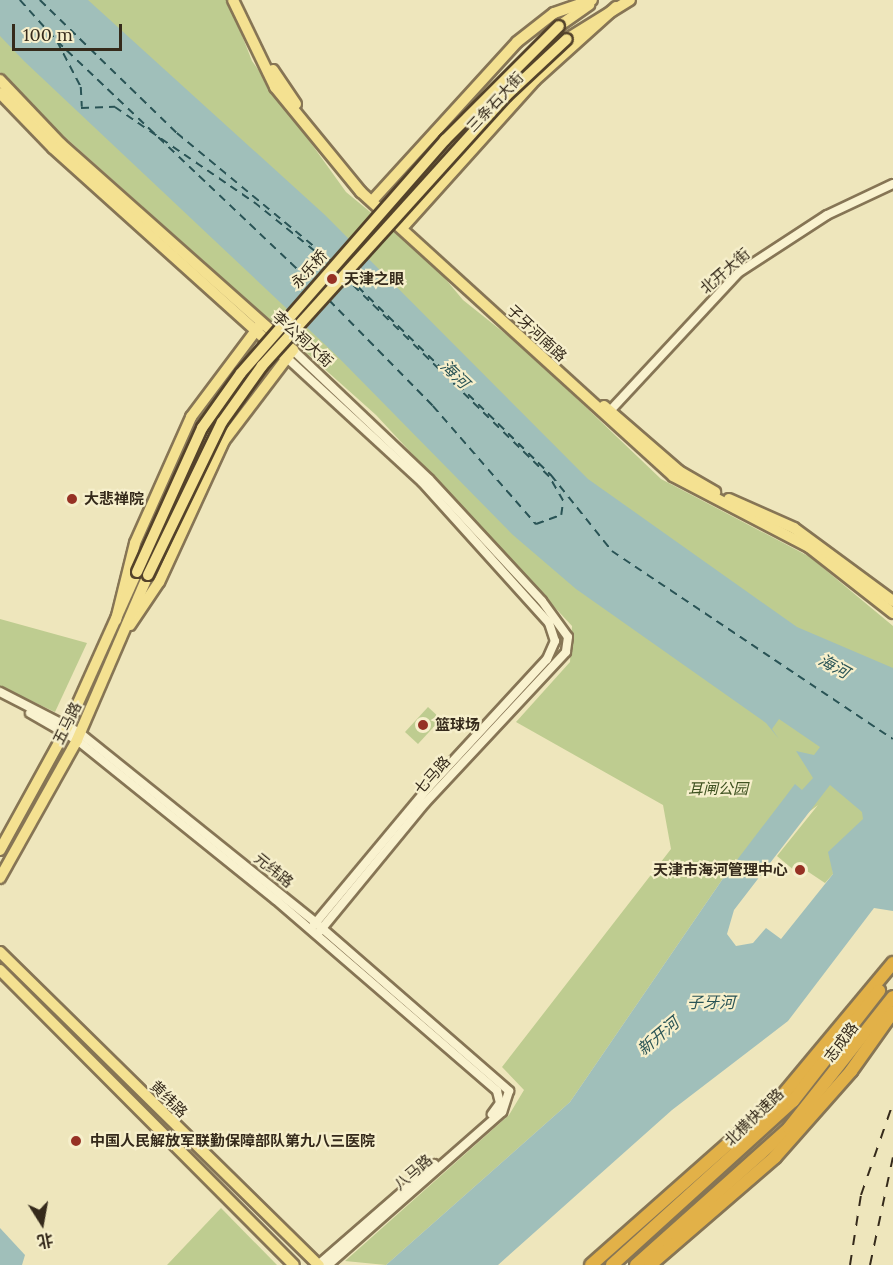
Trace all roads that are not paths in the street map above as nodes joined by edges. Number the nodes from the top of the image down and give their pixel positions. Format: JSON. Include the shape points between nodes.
{"nodes":[{"id":1,"x":233,"y":0,"type":"edge"},
{"id":2,"x":240,"y":0,"type":"edge"},
{"id":3,"x":592,"y":0,"type":"edge"},
{"id":4,"x":597,"y":0,"type":"edge"},
{"id":5,"x":630,"y":0,"type":"edge"},
{"id":6,"x":616,"y":8,"type":"junction"},
{"id":7,"x":567,"y":39,"type":"joint"},
{"id":8,"x":0,"y":80,"type":"edge"},
{"id":9,"x":0,"y":93,"type":"edge"},
{"id":10,"x":893,"y":184,"type":"edge"},
{"id":11,"x":374,"y":198,"type":"junction"},
{"id":12,"x":406,"y":224,"type":"junction"},
{"id":13,"x":258,"y":327,"type":"junction"},
{"id":14,"x":290,"y":354,"type":"junction"},
{"id":15,"x":607,"y":414,"type":"junction"},
{"id":16,"x":137,"y":572,"type":"joint"},
{"id":17,"x":148,"y":575,"type":"joint"},
{"id":18,"x":893,"y":601,"type":"edge"},
{"id":19,"x":893,"y":613,"type":"edge"},
{"id":20,"x":116,"y":620,"type":"junction"},
{"id":21,"x":130,"y":625,"type":"junction"},
{"id":22,"x":568,"y":638,"type":"joint"},
{"id":23,"x":555,"y":641,"type":"joint"},
{"id":24,"x":0,"y":692,"type":"edge"},
{"id":25,"x":0,"y":698,"type":"edge"},
{"id":26,"x":66,"y":729,"type":"junction"},
{"id":27,"x":78,"y":737,"type":"junction"},
{"id":28,"x":0,"y":850,"type":"edge"},
{"id":29,"x":0,"y":878,"type":"edge"},
{"id":30,"x":316,"y":928,"type":"junction"},
{"id":31,"x":0,"y":952,"type":"edge"},
{"id":32,"x":893,"y":963,"type":"edge"},
{"id":33,"x":0,"y":969,"type":"edge"},
{"id":34,"x":893,"y":970,"type":"edge"},
{"id":35,"x":893,"y":997,"type":"edge"},
{"id":36,"x":893,"y":1011,"type":"edge"},
{"id":37,"x":511,"y":1096,"type":"joint"},
{"id":38,"x":501,"y":1099,"type":"joint"},
{"id":39,"x":811,"y":1104,"type":"joint"},
{"id":40,"x":294,"y":1265,"type":"edge"},
{"id":41,"x":321,"y":1265,"type":"edge"},
{"id":42,"x":591,"y":1265,"type":"edge"},
{"id":43,"x":612,"y":1265,"type":"edge"},
{"id":44,"x":636,"y":1265,"type":"edge"},
{"id":45,"x":650,"y":1265,"type":"edge"}],
"edges":[{"from":1,"to":11,"type":"main road","name":"子牙河南路","via":[[275,87],[329,158]]},
{"from":2,"to":11,"type":"main road","name":"子牙河南路","via":[[260,48],[305,118]]},
{"from":3,"to":11,"type":"main road","name":"三条石大街","via":[[554,13],[517,42]]},
{"from":4,"to":16,"type":"main road","name":"永乐桥","bridge":true,"via":[[559,26],[481,102],[240,373],[202,428]]},
{"from":5,"to":6,"type":"main road","name":"三条石大街"},
{"from":6,"to":7,"type":"main road","name":"三条石大街"},
{"from":6,"to":12,"type":"main road","name":"三条石大街","via":[[535,80]]},
{"from":7,"to":17,"type":"main road","name":"永乐桥","bridge":true,"via":[[506,96],[262,366],[222,422]]},
{"from":8,"to":13,"type":"main road","name":"李公祠大街","via":[[61,144]]},
{"from":9,"to":13,"type":"main road","name":"李公祠大街","via":[[52,148]]},
{"from":10,"to":15,"type":"street","name":"北开大街","via":[[827,215],[738,273]]},
{"from":11,"to":12,"type":"main road","name":"子牙河南路"},
{"from":12,"to":15,"type":"main road","name":"子牙河南路"},
{"from":13,"to":14,"type":"main road","name":"李公祠大街"},
{"from":13,"to":20,"type":"main road","via":[[207,392],[172,456],[132,551]]},
{"from":14,"to":21,"type":"main road","via":[[224,441],[159,582]]},
{"from":14,"to":22,"type":"street","name":"李公祠大街","via":[[429,478],[548,609]]},
{"from":14,"to":23,"type":"street","name":"李公祠大街","via":[[436,497],[549,623]]},
{"from":15,"to":18,"type":"main road","name":"子牙河南路","via":[[679,471],[794,528]]},
{"from":15,"to":19,"type":"main road","name":"子牙河南路","via":[[673,476],[809,547]]},
{"from":16,"to":20,"type":"main road","name":"五马路"},
{"from":17,"to":21,"type":"main road","name":"五马路"},
{"from":20,"to":26,"type":"main road","name":"五马路"},
{"from":21,"to":27,"type":"main road","name":"五马路"},
{"from":22,"to":30,"type":"street","name":"七马路","via":[[559,660],[425,803]]},
{"from":23,"to":30,"type":"street","name":"七马路","via":[[547,659],[428,788]]},
{"from":24,"to":26,"type":"street","name":"元纬路"},
{"from":25,"to":26,"type":"street","name":"元纬路"},
{"from":26,"to":27,"type":"street","name":"元纬路"},
{"from":26,"to":28,"type":"main road","name":"五马路"},
{"from":27,"to":29,"type":"main road","name":"五马路"},
{"from":27,"to":30,"type":"street","name":"元纬路"},
{"from":30,"to":37,"type":"street","name":"元纬路"},
{"from":30,"to":38,"type":"street","name":"元纬路"},
{"from":31,"to":41,"type":"main road","name":"黄纬路"},
{"from":32,"to":42,"type":"highway","via":[[783,1095]]},
{"from":33,"to":40,"type":"main road","name":"黄纬路"},
{"from":34,"to":43,"type":"highway","name":"北横快速路","via":[[864,1015],[793,1101]]},
{"from":35,"to":39,"type":"highway","name":"志成路"},
{"from":36,"to":45,"type":"highway","via":[[851,1071],[775,1157]]},
{"from":37,"to":41,"type":"street","name":"八马路","via":[[502,1112]]},
{"from":38,"to":41,"type":"street","name":"八马路","via":[[493,1113]]},
{"from":39,"to":44,"type":"highway","name":"北横快速路","via":[[716,1198]]}]}
